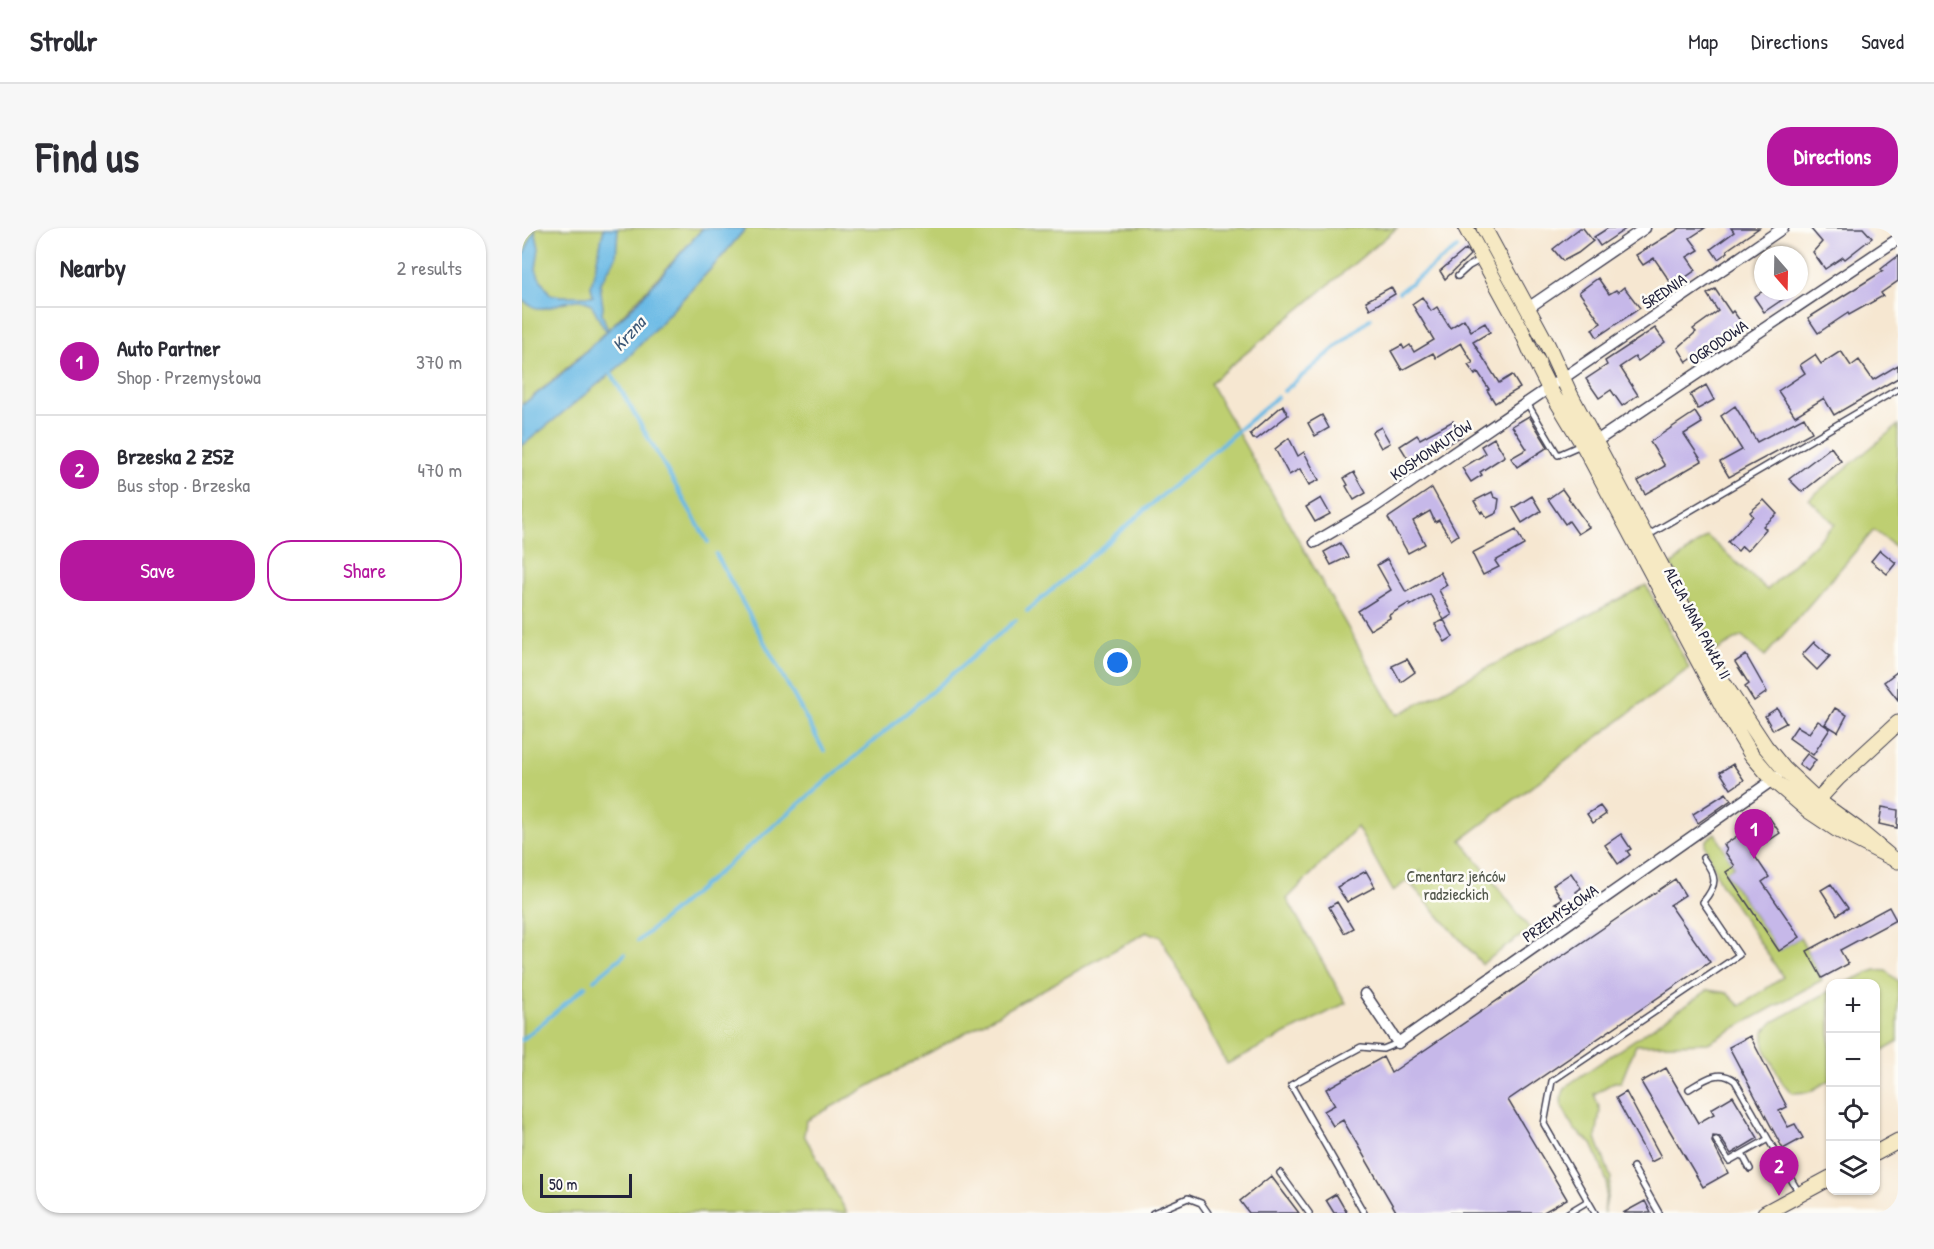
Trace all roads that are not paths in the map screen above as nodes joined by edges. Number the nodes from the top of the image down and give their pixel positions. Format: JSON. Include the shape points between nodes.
{"nodes":[{"id":1,"x":1466,"y":228,"type":"edge"},
{"id":2,"x":1484,"y":228,"type":"edge"},
{"id":3,"x":1645,"y":228,"type":"edge"},
{"id":4,"x":1783,"y":228,"type":"edge"},
{"id":5,"x":1898,"y":239,"type":"edge"},
{"id":6,"x":1483,"y":258,"type":"junction"},
{"id":7,"x":1505,"y":266,"type":"junction"},
{"id":8,"x":1458,"y":276,"type":"dead end"},
{"id":9,"x":1527,"y":308,"type":"junction"},
{"id":10,"x":1520,"y":327,"type":"junction"},
{"id":11,"x":1533,"y":356,"type":"junction"},
{"id":12,"x":1562,"y":379,"type":"junction"},
{"id":13,"x":1549,"y":388,"type":"junction"},
{"id":14,"x":1898,"y":389,"type":"edge"},
{"id":15,"x":1527,"y":403,"type":"junction"},
{"id":16,"x":1588,"y":445,"type":"junction"},
{"id":17,"x":1646,"y":537,"type":"junction"},
{"id":18,"x":1314,"y":543,"type":"dead end"},
{"id":19,"x":1658,"y":572,"type":"junction"},
{"id":20,"x":1898,"y":723,"type":"edge"},
{"id":21,"x":1785,"y":769,"type":"junction"},
{"id":22,"x":1839,"y":777,"type":"junction"},
{"id":23,"x":1773,"y":781,"type":"junction"},
{"id":24,"x":1797,"y":781,"type":"junction"},
{"id":25,"x":1813,"y":805,"type":"junction"},
{"id":26,"x":1704,"y":858,"type":"dead end"},
{"id":27,"x":1893,"y":858,"type":"edge"},
{"id":28,"x":1365,"y":994,"type":"dead end"},
{"id":29,"x":1398,"y":1042,"type":"junction"},
{"id":30,"x":1689,"y":1089,"type":"dead end"},
{"id":31,"x":1768,"y":1138,"type":"junction"},
{"id":32,"x":1716,"y":1140,"type":"dead end"},
{"id":33,"x":1898,"y":1141,"type":"edge"},
{"id":34,"x":1880,"y":1150,"type":"edge"},
{"id":35,"x":1742,"y":1154,"type":"junction"},
{"id":36,"x":1633,"y":1167,"type":"dead end"},
{"id":37,"x":1750,"y":1169,"type":"dead end"},
{"id":38,"x":1280,"y":1173,"type":"dead end"},
{"id":39,"x":1826,"y":1180,"type":"edge"},
{"id":40,"x":1800,"y":1194,"type":"junction"},
{"id":41,"x":1588,"y":1201,"type":"junction"},
{"id":42,"x":1153,"y":1213,"type":"edge"},
{"id":43,"x":1208,"y":1213,"type":"edge"},
{"id":44,"x":1309,"y":1213,"type":"edge"},
{"id":45,"x":1364,"y":1213,"type":"edge"},
{"id":46,"x":1568,"y":1213,"type":"edge"},
{"id":47,"x":1594,"y":1213,"type":"edge"},
{"id":48,"x":1659,"y":1213,"type":"edge"},
{"id":49,"x":1766,"y":1213,"type":"edge"}],
"edges":[{"from":1,"to":6,"type":"street","name":"ALEJA JANA PAWŁA II"},
{"from":2,"to":7,"type":"street","name":"ALEJA JANA PAWŁA II"},
{"from":3,"to":9,"type":"street"},
{"from":4,"to":12,"type":"street","name":"ŚREDNIA"},
{"from":5,"to":16,"type":"street","name":"OGRODOWA"},
{"from":6,"to":7,"type":"street"},
{"from":6,"to":8,"type":"lane"},
{"from":6,"to":10,"type":"street","name":"ALEJA JANA PAWŁA II"},
{"from":7,"to":9,"type":"street","name":"ALEJA JANA PAWŁA II"},
{"from":9,"to":10,"type":"street"},
{"from":9,"to":12,"type":"street","name":"ALEJA JANA PAWŁA II"},
{"from":10,"to":11,"type":"street","name":"ALEJA JANA PAWŁA II"},
{"from":11,"to":12,"type":"street","name":"ALEJA JANA PAWŁA II","via":[[1547,371]]},
{"from":11,"to":13,"type":"street","name":"ALEJA JANA PAWŁA II"},
{"from":12,"to":13,"type":"street","name":"KOSMONAUTÓW"},
{"from":12,"to":16,"type":"street","name":"ALEJA JANA PAWŁA II"},
{"from":13,"to":15,"type":"street","name":"KOSMONAUTÓW"},
{"from":13,"to":16,"type":"street","name":"ALEJA JANA PAWŁA II"},
{"from":14,"to":17,"type":"lane"},
{"from":15,"to":16,"type":"lane","via":[[1558,455]]},
{"from":15,"to":18,"type":"street","name":"KOSMONAUTÓW"},
{"from":16,"to":17,"type":"street","name":"ALEJA JANA PAWŁA II"},
{"from":16,"to":19,"type":"street","name":"ALEJA JANA PAWŁA II"},
{"from":17,"to":19,"type":"street","name":"ALEJA JANA PAWŁA II"},
{"from":19,"to":21,"type":"street","name":"ALEJA JANA PAWŁA II","via":[[1724,684]]},
{"from":19,"to":23,"type":"street","name":"ALEJA JANA PAWŁA II","via":[[1724,710],[1750,754]]},
{"from":20,"to":22,"type":"street"},
{"from":21,"to":23,"type":"street","name":"PRZEMYSŁOWA"},
{"from":21,"to":24,"type":"street","name":"ALEJA JANA PAWŁA II"},
{"from":22,"to":24,"type":"street","via":[[1809,783]]},
{"from":22,"to":25,"type":"street"},
{"from":23,"to":25,"type":"street","name":"ALEJA JANA PAWŁA II"},
{"from":23,"to":29,"type":"street","name":"PRZEMYSŁOWA"},
{"from":24,"to":25,"type":"street","name":"ALEJA JANA PAWŁA II"},
{"from":25,"to":27,"type":"street","name":"ALEJA JANA PAWŁA II","via":[[1857,829]]},
{"from":26,"to":41,"type":"lane","via":[[1715,881],[1703,902],[1738,955],[1552,1081],[1544,1124]]},
{"from":28,"to":29,"type":"street"},
{"from":29,"to":45,"type":"lane","via":[[1383,1049],[1361,1047],[1291,1085]]},
{"from":30,"to":31,"type":"lane","via":[[1715,1075],[1730,1077]]},
{"from":31,"to":35,"type":"lane"},
{"from":31,"to":40,"type":"lane"},
{"from":32,"to":35,"type":"lane","via":[[1729,1161]]},
{"from":33,"to":34,"type":"street"},
{"from":35,"to":37,"type":"lane"},
{"from":36,"to":48,"type":"lane"},
{"from":38,"to":44,"type":"lane"},
{"from":39,"to":40,"type":"street"},
{"from":40,"to":49,"type":"street"},
{"from":41,"to":46,"type":"lane"},
{"from":41,"to":47,"type":"lane"},
{"from":42,"to":43,"type":"lane","via":[[1188,1198],[1201,1203]]}]}
